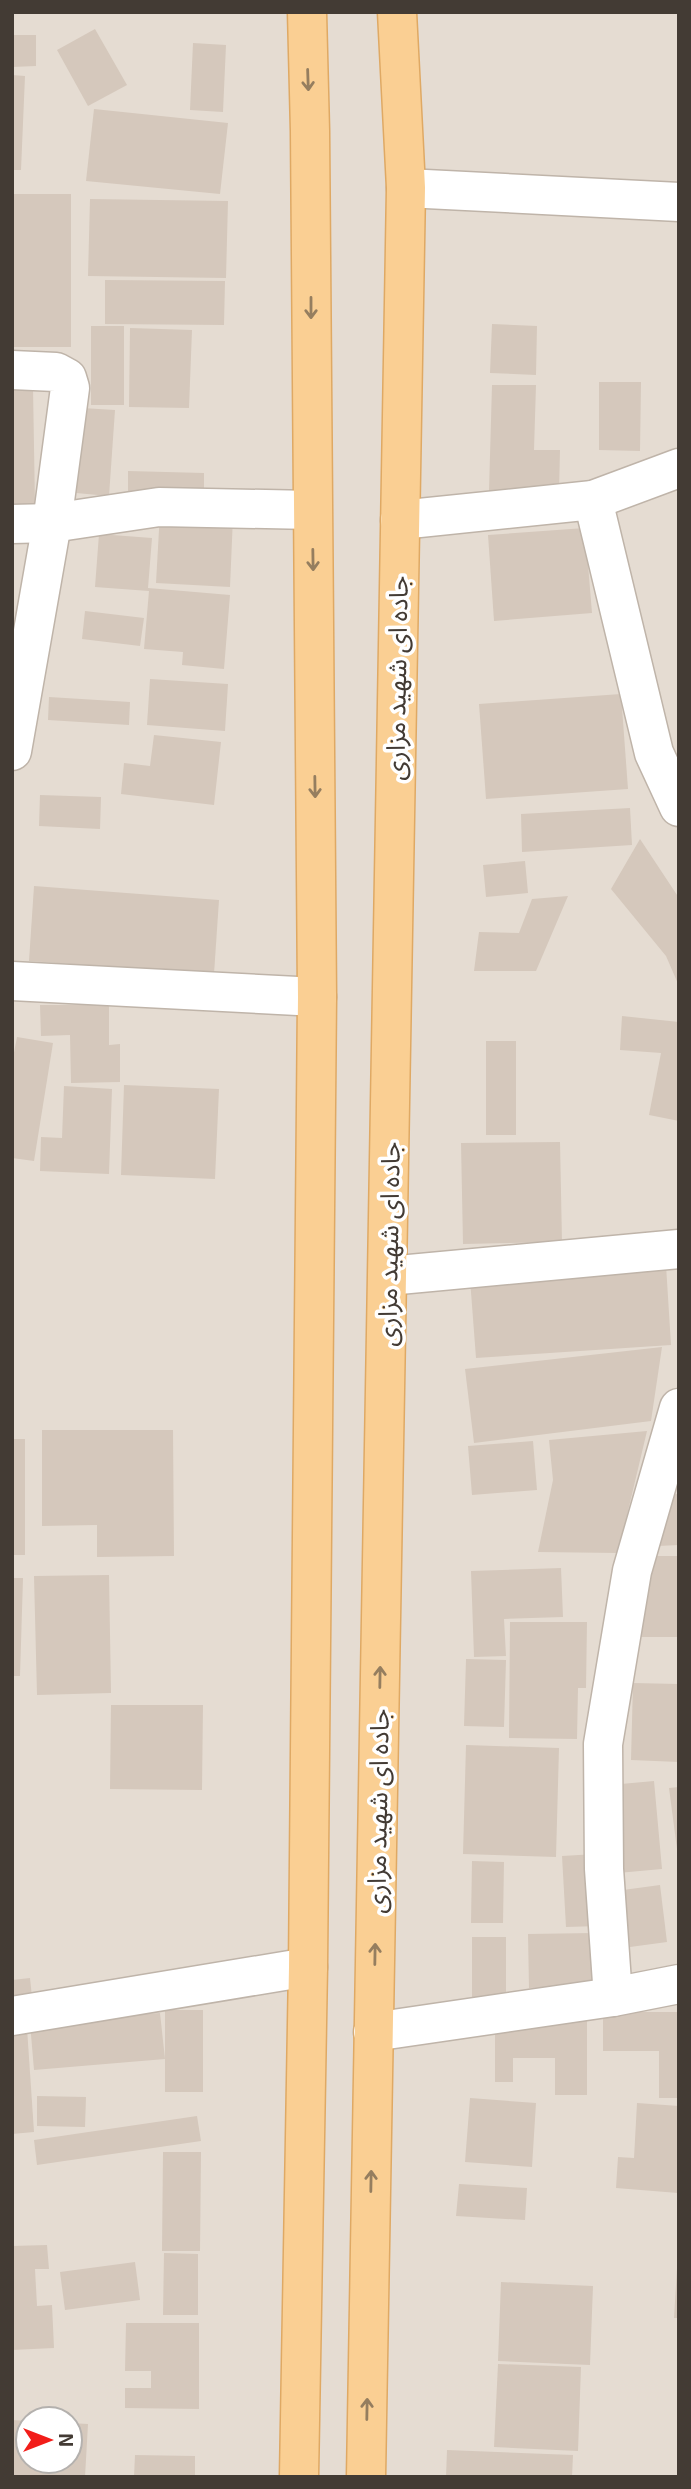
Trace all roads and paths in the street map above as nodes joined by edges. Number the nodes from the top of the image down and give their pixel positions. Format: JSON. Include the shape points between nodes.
{"nodes":[{"id":1,"x":307,"y":12,"type":"edge"},
{"id":2,"x":397,"y":12,"type":"edge"},
{"id":3,"x":406,"y":188,"type":"junction"},
{"id":4,"x":679,"y":202,"type":"edge"},
{"id":5,"x":12,"y":370,"type":"edge"},
{"id":6,"x":679,"y":468,"type":"edge"},
{"id":7,"x":593,"y":500,"type":"junction"},
{"id":8,"x":312,"y":510,"type":"junction"},
{"id":9,"x":400,"y":520,"type":"junction"},
{"id":10,"x":52,"y":523,"type":"junction"},
{"id":11,"x":12,"y":524,"type":"edge"},
{"id":12,"x":12,"y":751,"type":"edge"},
{"id":13,"x":679,"y":807,"type":"edge"},
{"id":14,"x":12,"y":981,"type":"edge"},
{"id":15,"x":317,"y":997,"type":"junction"},
{"id":16,"x":679,"y":1249,"type":"edge"},
{"id":17,"x":388,"y":1276,"type":"junction"},
{"id":18,"x":679,"y":1408,"type":"edge"},
{"id":19,"x":307,"y":1967,"type":"junction"},
{"id":20,"x":679,"y":1984,"type":"edge"},
{"id":21,"x":613,"y":1997,"type":"junction"},
{"id":22,"x":12,"y":2016,"type":"edge"},
{"id":23,"x":373,"y":2032,"type":"junction"},
{"id":24,"x":299,"y":2477,"type":"edge"},
{"id":25,"x":366,"y":2477,"type":"edge"}],
"edges":[{"from":1,"to":8,"type":"main road","one_way":true},
{"from":2,"to":3,"type":"main road","name":"جاده ای شهید مزاری"},
{"from":3,"to":4,"type":"street"},
{"from":3,"to":9,"type":"main road","name":"جاده ای شهید مزاری"},
{"from":5,"to":10,"type":"street","via":[[56,372],[67,379],[70,388]]},
{"from":6,"to":7,"type":"street"},
{"from":7,"to":9,"type":"street"},
{"from":7,"to":13,"type":"street","via":[[654,753]]},
{"from":8,"to":10,"type":"street","via":[[159,507]]},
{"from":8,"to":15,"type":"main road","one_way":true},
{"from":9,"to":17,"type":"main road","name":"جاده ای شهید مزاری"},
{"from":10,"to":11,"type":"street"},
{"from":10,"to":12,"type":"street"},
{"from":14,"to":15,"type":"street"},
{"from":15,"to":19,"type":"main road"},
{"from":16,"to":17,"type":"street"},
{"from":23,"to":17,"type":"main road","name":"جاده ای شهید مزاری","one_way":true},
{"from":18,"to":21,"type":"street","via":[[632,1571],[603,1744],[604,1869]]},
{"from":19,"to":22,"type":"street"},
{"from":19,"to":24,"type":"main road"},
{"from":20,"to":21,"type":"street"},
{"from":21,"to":23,"type":"street"},
{"from":25,"to":23,"type":"main road","name":"جاده ای شهید مزاری","one_way":true}]}
